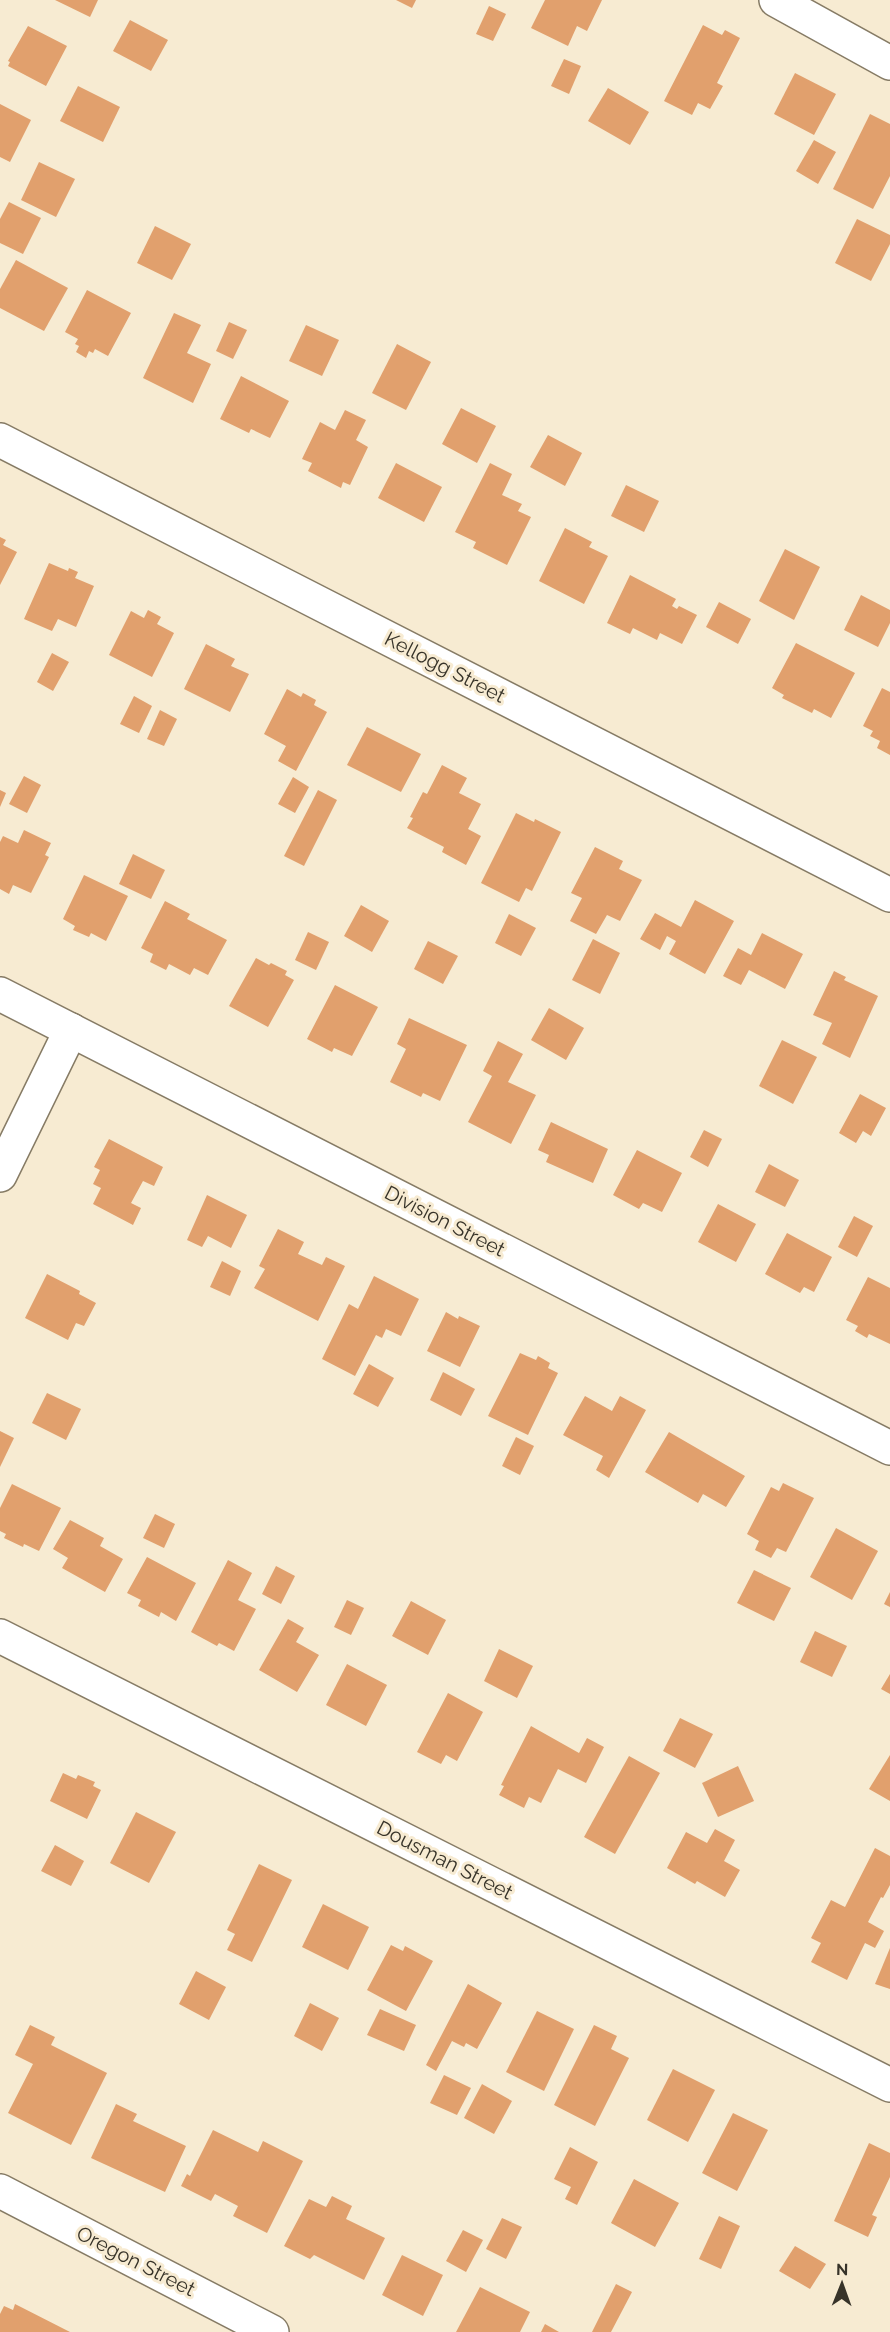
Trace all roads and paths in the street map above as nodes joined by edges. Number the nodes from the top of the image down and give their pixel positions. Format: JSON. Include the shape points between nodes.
{"nodes":[{"id":1,"x":776,"y":0,"type":"edge"},
{"id":2,"x":890,"y":63,"type":"edge"},
{"id":3,"x":0,"y":440,"type":"edge"},
{"id":4,"x":890,"y":895,"type":"edge"},
{"id":5,"x":0,"y":994,"type":"edge"},
{"id":6,"x":71,"y":1030,"type":"junction"},
{"id":7,"x":0,"y":1175,"type":"edge"},
{"id":8,"x":890,"y":1449,"type":"edge"},
{"id":9,"x":0,"y":1636,"type":"edge"},
{"id":10,"x":890,"y":2085,"type":"edge"},
{"id":11,"x":0,"y":2191,"type":"edge"},
{"id":12,"x":272,"y":2332,"type":"edge"}],
"edges":[{"from":1,"to":2,"type":"street"},
{"from":3,"to":4,"type":"street","name":"Kellogg Street"},
{"from":5,"to":6,"type":"street","name":"Division Street"},
{"from":6,"to":7,"type":"street"},
{"from":6,"to":8,"type":"street","name":"Division Street"},
{"from":9,"to":10,"type":"street","name":"Dousman Street"},
{"from":11,"to":12,"type":"street","name":"Oregon Street"}]}
